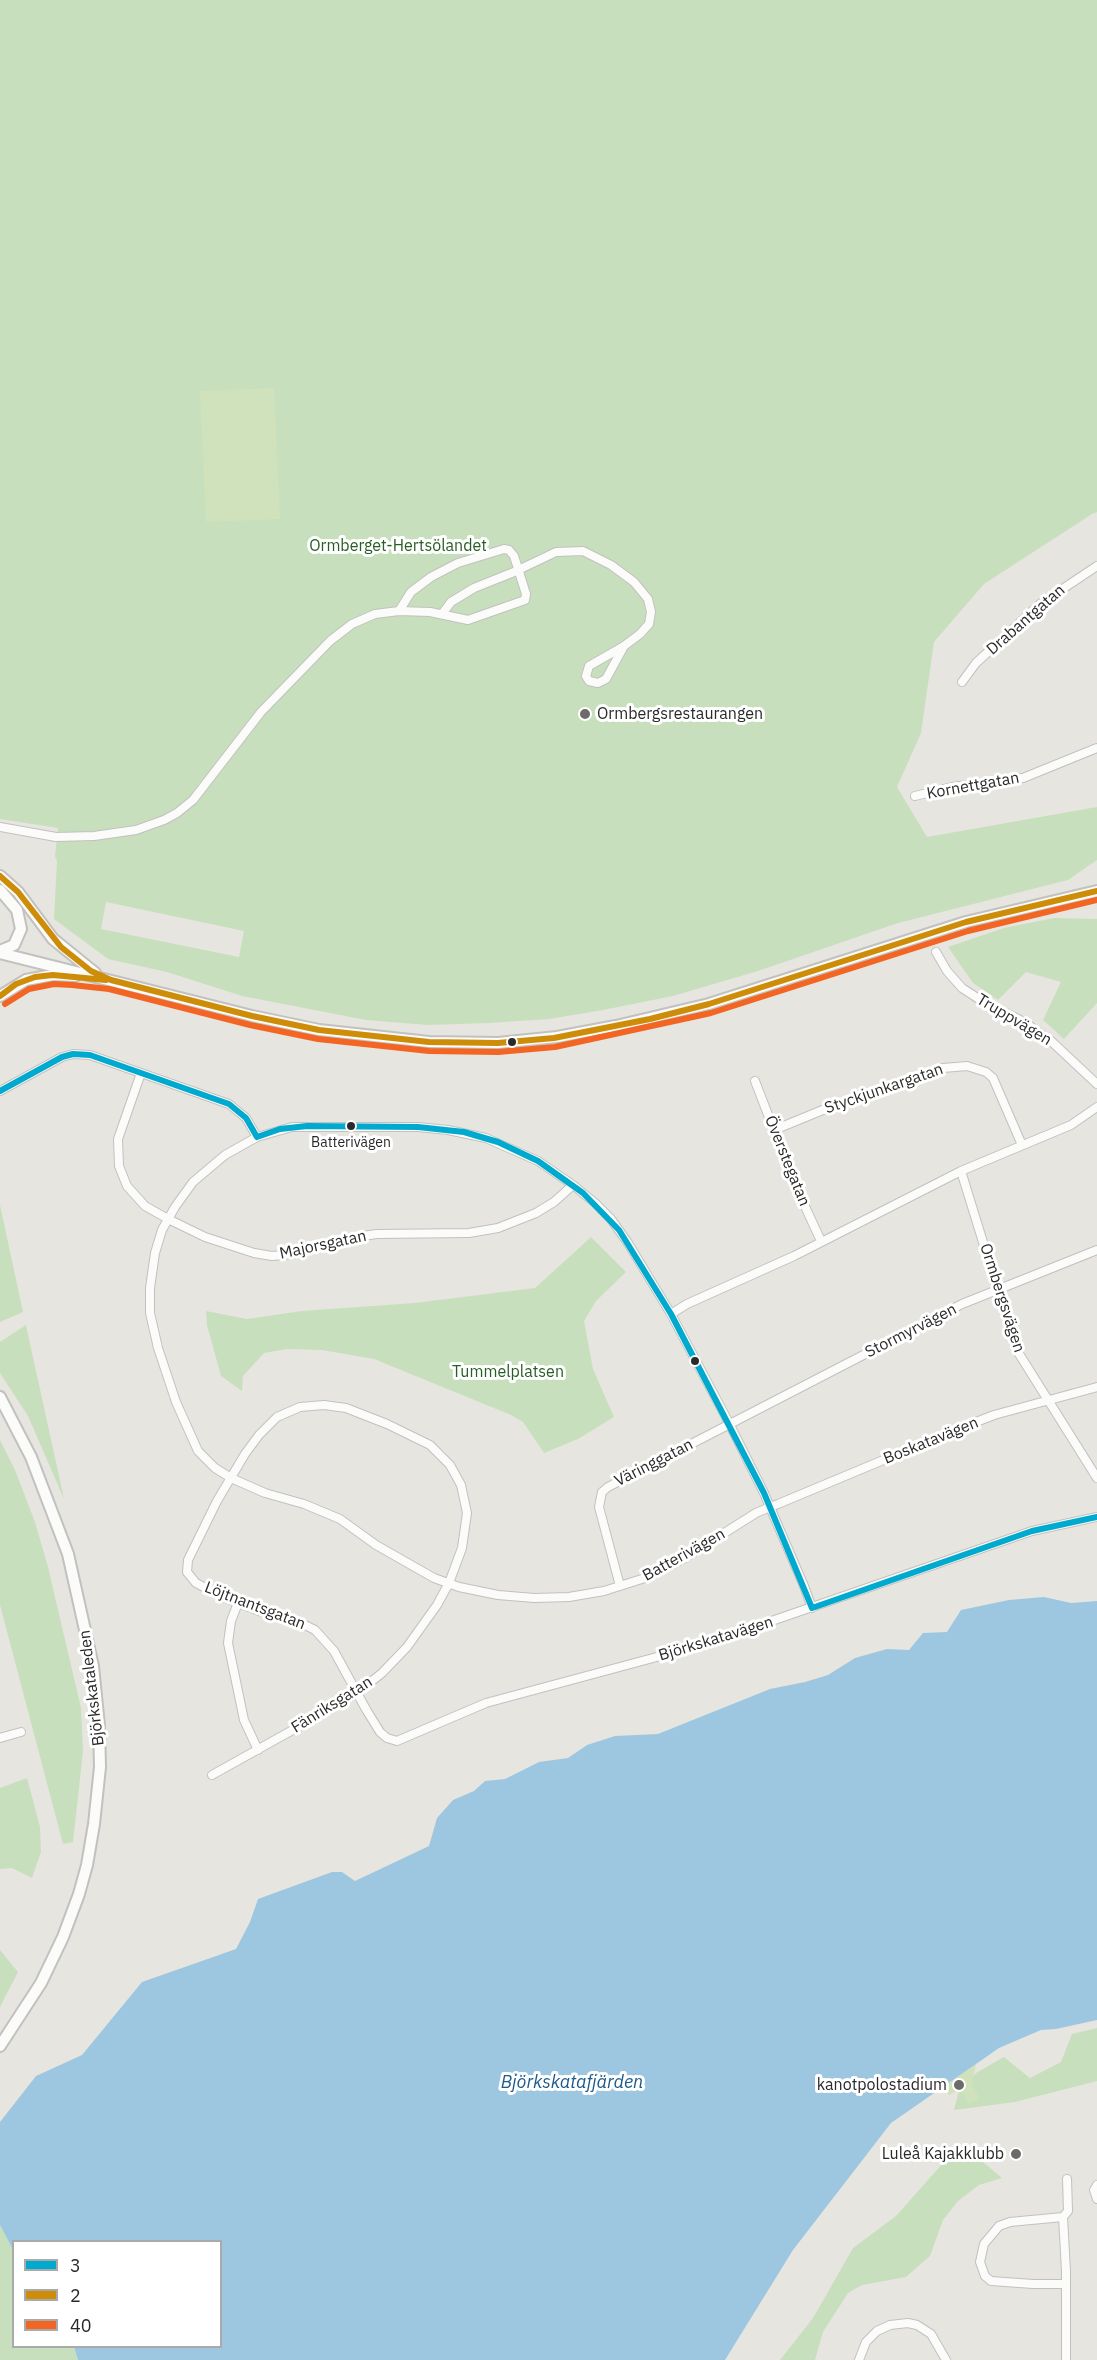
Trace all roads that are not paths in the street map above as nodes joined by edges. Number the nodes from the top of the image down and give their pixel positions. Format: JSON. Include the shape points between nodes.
{"nodes":[{"id":1,"x":1097,"y":566,"type":"edge"},
{"id":2,"x":520,"y":569,"type":"junction"},
{"id":3,"x":399,"y":610,"type":"junction"},
{"id":4,"x":442,"y":614,"type":"junction"},
{"id":5,"x":624,"y":646,"type":"junction"},
{"id":6,"x":962,"y":682,"type":"dead end"},
{"id":7,"x":1097,"y":748,"type":"edge"},
{"id":8,"x":915,"y":796,"type":"dead end"},
{"id":9,"x":0,"y":827,"type":"edge"},
{"id":10,"x":0,"y":876,"type":"edge"},
{"id":11,"x":0,"y":890,"type":"edge"},
{"id":12,"x":1097,"y":891,"type":"edge"},
{"id":13,"x":0,"y":952,"type":"edge"},
{"id":14,"x":936,"y":952,"type":"dead end"},
{"id":15,"x":111,"y":980,"type":"junction"},
{"id":16,"x":0,"y":996,"type":"edge"},
{"id":17,"x":141,"y":1073,"type":"junction"},
{"id":18,"x":755,"y":1081,"type":"dead end"},
{"id":19,"x":1097,"y":1084,"type":"edge"},
{"id":20,"x":0,"y":1091,"type":"edge"},
{"id":21,"x":1097,"y":1107,"type":"edge"},
{"id":22,"x":774,"y":1130,"type":"junction"},
{"id":23,"x":257,"y":1137,"type":"junction"},
{"id":24,"x":1022,"y":1145,"type":"junction"},
{"id":25,"x":961,"y":1171,"type":"junction"},
{"id":26,"x":573,"y":1185,"type":"junction"},
{"id":27,"x":168,"y":1219,"type":"junction"},
{"id":28,"x":821,"y":1241,"type":"junction"},
{"id":29,"x":1097,"y":1250,"type":"edge"},
{"id":30,"x":997,"y":1289,"type":"junction"},
{"id":31,"x":670,"y":1314,"type":"junction"},
{"id":32,"x":1097,"y":1387,"type":"edge"},
{"id":33,"x":0,"y":1397,"type":"edge"},
{"id":34,"x":1048,"y":1400,"type":"junction"},
{"id":35,"x":729,"y":1424,"type":"junction"},
{"id":36,"x":231,"y":1478,"type":"junction"},
{"id":37,"x":1097,"y":1478,"type":"edge"},
{"id":38,"x":770,"y":1507,"type":"junction"},
{"id":39,"x":1097,"y":1517,"type":"edge"},
{"id":40,"x":192,"y":1580,"type":"joint"},
{"id":41,"x":449,"y":1583,"type":"junction"},
{"id":42,"x":620,"y":1586,"type":"junction"},
{"id":43,"x":238,"y":1603,"type":"junction"},
{"id":44,"x":812,"y":1608,"type":"junction"},
{"id":45,"x":357,"y":1692,"type":"junction"},
{"id":46,"x":21,"y":1732,"type":"dead end"},
{"id":47,"x":0,"y":1738,"type":"edge"},
{"id":48,"x":258,"y":1750,"type":"junction"},
{"id":49,"x":212,"y":1775,"type":"dead end"},
{"id":50,"x":0,"y":2046,"type":"edge"},
{"id":51,"x":1067,"y":2180,"type":"dead end"},
{"id":52,"x":1097,"y":2185,"type":"edge"},
{"id":53,"x":1097,"y":2199,"type":"edge"},
{"id":54,"x":1063,"y":2217,"type":"junction"},
{"id":55,"x":1066,"y":2284,"type":"junction"},
{"id":56,"x":859,"y":2360,"type":"edge"},
{"id":57,"x":946,"y":2360,"type":"edge"},
{"id":58,"x":1066,"y":2360,"type":"edge"}],
"edges":[{"from":1,"to":6,"type":"street","name":"Drabantgatan","via":[[1040,604],[976,663]]},
{"from":2,"to":3,"type":"street","via":[[512,552],[506,549],[475,557],[419,585]]},
{"from":2,"to":4,"type":"street","via":[[459,596]]},
{"from":2,"to":4,"type":"street","via":[[525,600],[468,620]]},
{"from":2,"to":5,"type":"street","via":[[556,552],[575,550],[622,573],[643,591],[651,612],[645,629]]},
{"from":3,"to":4,"type":"street"},
{"from":3,"to":9,"type":"street","via":[[363,618],[330,641],[261,712],[198,793],[177,813],[136,830],[94,836],[56,837]]},
{"from":5,"to":5,"type":"street","via":[[591,663],[587,678],[595,683],[606,679]]},
{"from":7,"to":8,"type":"street","name":"Kornettgatan","via":[[1023,778]]},
{"from":10,"to":15,"type":"main road","via":[[18,892],[61,947],[91,971]]},
{"from":11,"to":13,"type":"main road","via":[[17,910],[21,929],[14,945]]},
{"from":12,"to":15,"type":"main road","via":[[966,922],[710,1004],[616,1026],[498,1043],[429,1042],[319,1030]]},
{"from":13,"to":15,"type":"main road"},
{"from":14,"to":19,"type":"street","name":"Truppvägen","via":[[962,988],[1050,1040]]},
{"from":15,"to":16,"type":"main road","via":[[52,975],[26,980]]},
{"from":17,"to":20,"type":"street","via":[[90,1055],[69,1055]]},
{"from":17,"to":23,"type":"street","via":[[229,1104],[246,1118]]},
{"from":17,"to":27,"type":"street","name":"Majorsgatan","via":[[121,1128],[119,1166],[134,1196]]},
{"from":18,"to":22,"type":"street","name":"Överstegatan"},
{"from":21,"to":24,"type":"street","via":[[1071,1125]]},
{"from":22,"to":24,"type":"street","name":"Styckjunkargatan","via":[[943,1068],[967,1066],[993,1078]]},
{"from":22,"to":28,"type":"street","name":"Överstegatan"},
{"from":23,"to":26,"type":"street","name":"Batterivägen","via":[[307,1126],[456,1131],[513,1149]]},
{"from":23,"to":27,"type":"street","name":"Batterivägen","via":[[204,1172]]},
{"from":24,"to":25,"type":"street"},
{"from":25,"to":28,"type":"street"},
{"from":25,"to":30,"type":"street","name":"Ormbergsvägen"},
{"from":26,"to":27,"type":"street","name":"Majorsgatan","via":[[536,1213],[498,1228],[469,1233],[364,1235],[281,1255],[247,1251]]},
{"from":26,"to":31,"type":"street","name":"Batterivägen","via":[[619,1230]]},
{"from":27,"to":36,"type":"street","name":"Batterivägen","via":[[151,1274],[152,1329],[189,1435],[208,1462]]},
{"from":28,"to":31,"type":"street"},
{"from":29,"to":30,"type":"street","name":"Stormyrvägen"},
{"from":30,"to":34,"type":"street","name":"Ormbergsvägen","via":[[1016,1349]]},
{"from":30,"to":35,"type":"street","name":"Stormyrvägen"},
{"from":31,"to":35,"type":"street","name":"Batterivägen"},
{"from":32,"to":34,"type":"street","name":"Boskatavägen"},
{"from":33,"to":50,"type":"main road","name":"Björkskataleden","via":[[31,1457],[68,1554],[89,1644],[100,1740],[94,1824],[79,1894],[41,1983]]},
{"from":34,"to":37,"type":"street","name":"Ormbergsvägen"},
{"from":34,"to":38,"type":"street","name":"Boskatavägen","via":[[994,1415]]},
{"from":35,"to":38,"type":"street","name":"Batterivägen"},
{"from":35,"to":42,"type":"street","name":"Väringgatan","via":[[602,1492],[599,1507]]},
{"from":36,"to":40,"type":"street","name":"Fänriksgatan","via":[[188,1560],[187,1572]]},
{"from":36,"to":41,"type":"street","name":"Batterivägen","via":[[340,1519],[412,1567]]},
{"from":36,"to":41,"type":"street","name":"Fänriksgatan","via":[[259,1435],[277,1417],[300,1407],[346,1408],[387,1424],[430,1445],[450,1465],[461,1485],[467,1513],[462,1548]]},
{"from":38,"to":42,"type":"street","name":"Batterivägen","via":[[666,1569]]},
{"from":38,"to":44,"type":"street","name":"Batterivägen"},
{"from":39,"to":44,"type":"street","name":"Björkskatavägen","via":[[1032,1531]]},
{"from":40,"to":43,"type":"street","name":"Löjtnantsgatan"},
{"from":41,"to":42,"type":"street","name":"Batterivägen","via":[[498,1595],[534,1598],[588,1594]]},
{"from":41,"to":45,"type":"street","name":"Fänriksgatan","via":[[407,1647]]},
{"from":43,"to":45,"type":"street","name":"Löjtnantsgatan","via":[[315,1630],[334,1651]]},
{"from":43,"to":48,"type":"street","via":[[228,1643],[243,1720]]},
{"from":44,"to":45,"type":"street","name":"Björkskatavägen","via":[[705,1644],[486,1703],[402,1740],[392,1740],[380,1732]]},
{"from":45,"to":48,"type":"street","name":"Fänriksgatan"},
{"from":46,"to":47,"type":"street"},
{"from":48,"to":49,"type":"street","name":"Fänriksgatan"},
{"from":51,"to":54,"type":"street","via":[[1068,2211]]},
{"from":52,"to":53,"type":"street"},
{"from":54,"to":55,"type":"street"},
{"from":54,"to":55,"type":"street","via":[[999,2226],[984,2244],[980,2262],[991,2281]]},
{"from":55,"to":58,"type":"street"},
{"from":56,"to":57,"type":"street","via":[[866,2342],[877,2331],[908,2323],[931,2334]]}]}
